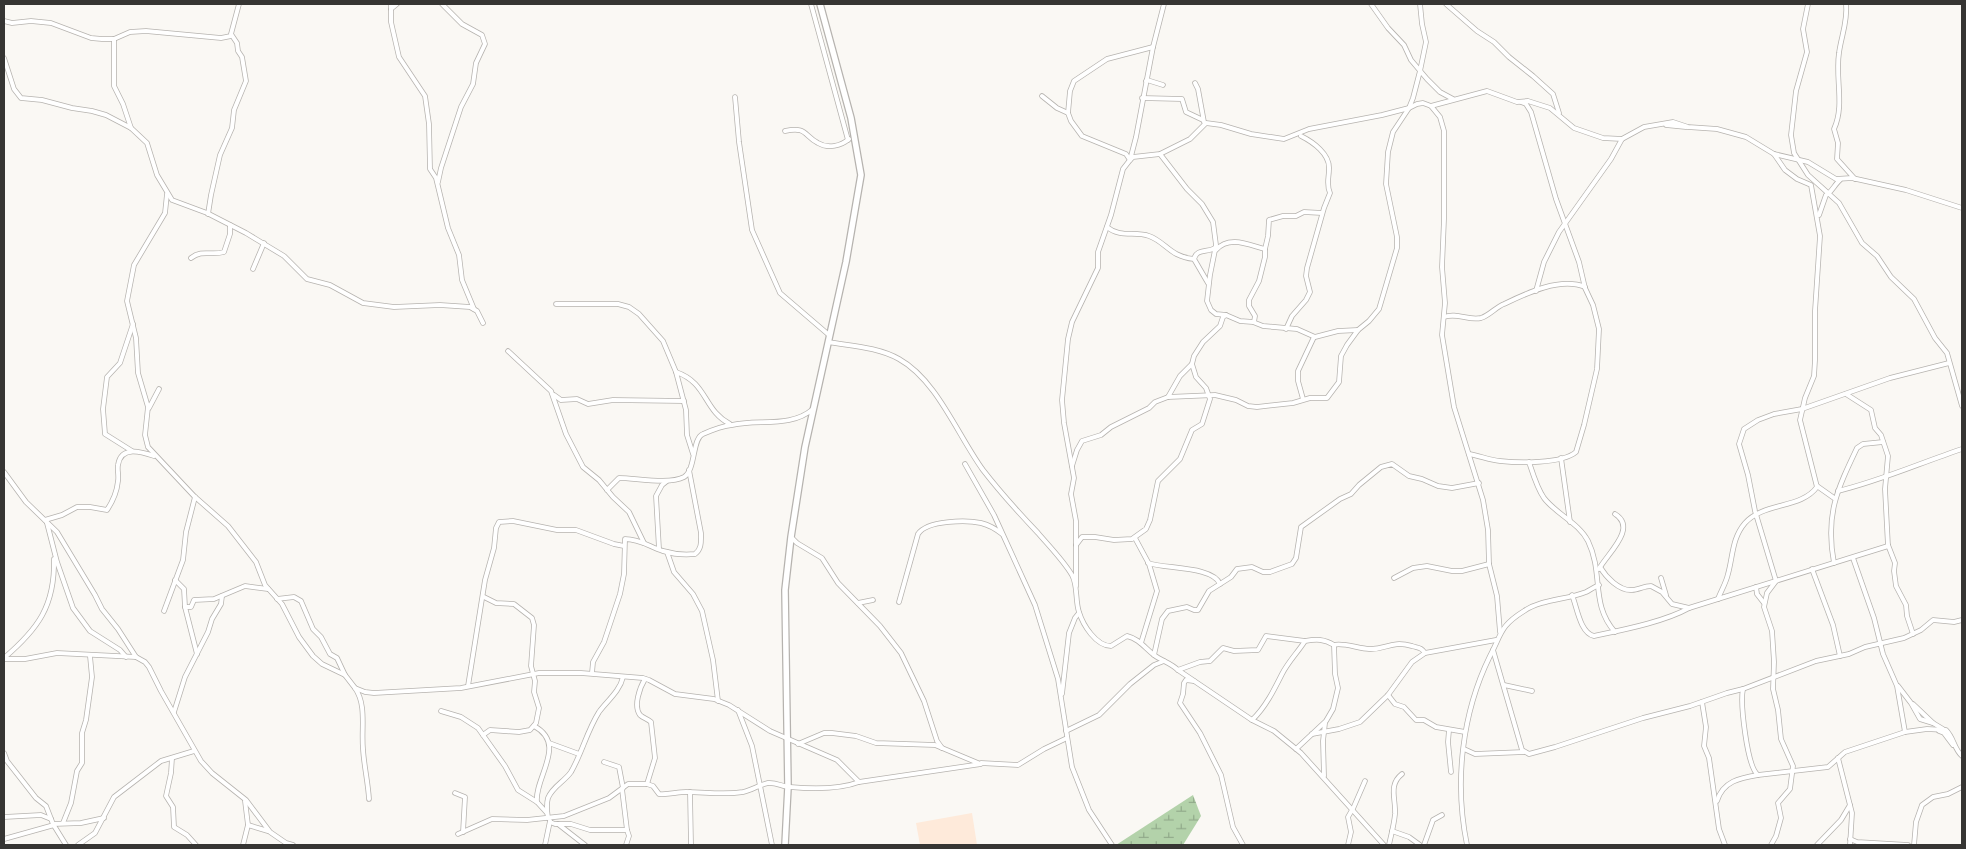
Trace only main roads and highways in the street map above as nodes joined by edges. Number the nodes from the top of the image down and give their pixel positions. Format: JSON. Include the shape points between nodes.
{"nodes":[{"id":1,"x":820,"y":4,"type":"edge"},
{"id":2,"x":785,"y":845,"type":"edge"}],
"edges":[{"from":1,"to":2,"type":"main road","via":[[861,168],[846,262],[805,447],[785,590],[788,787]]}]}
